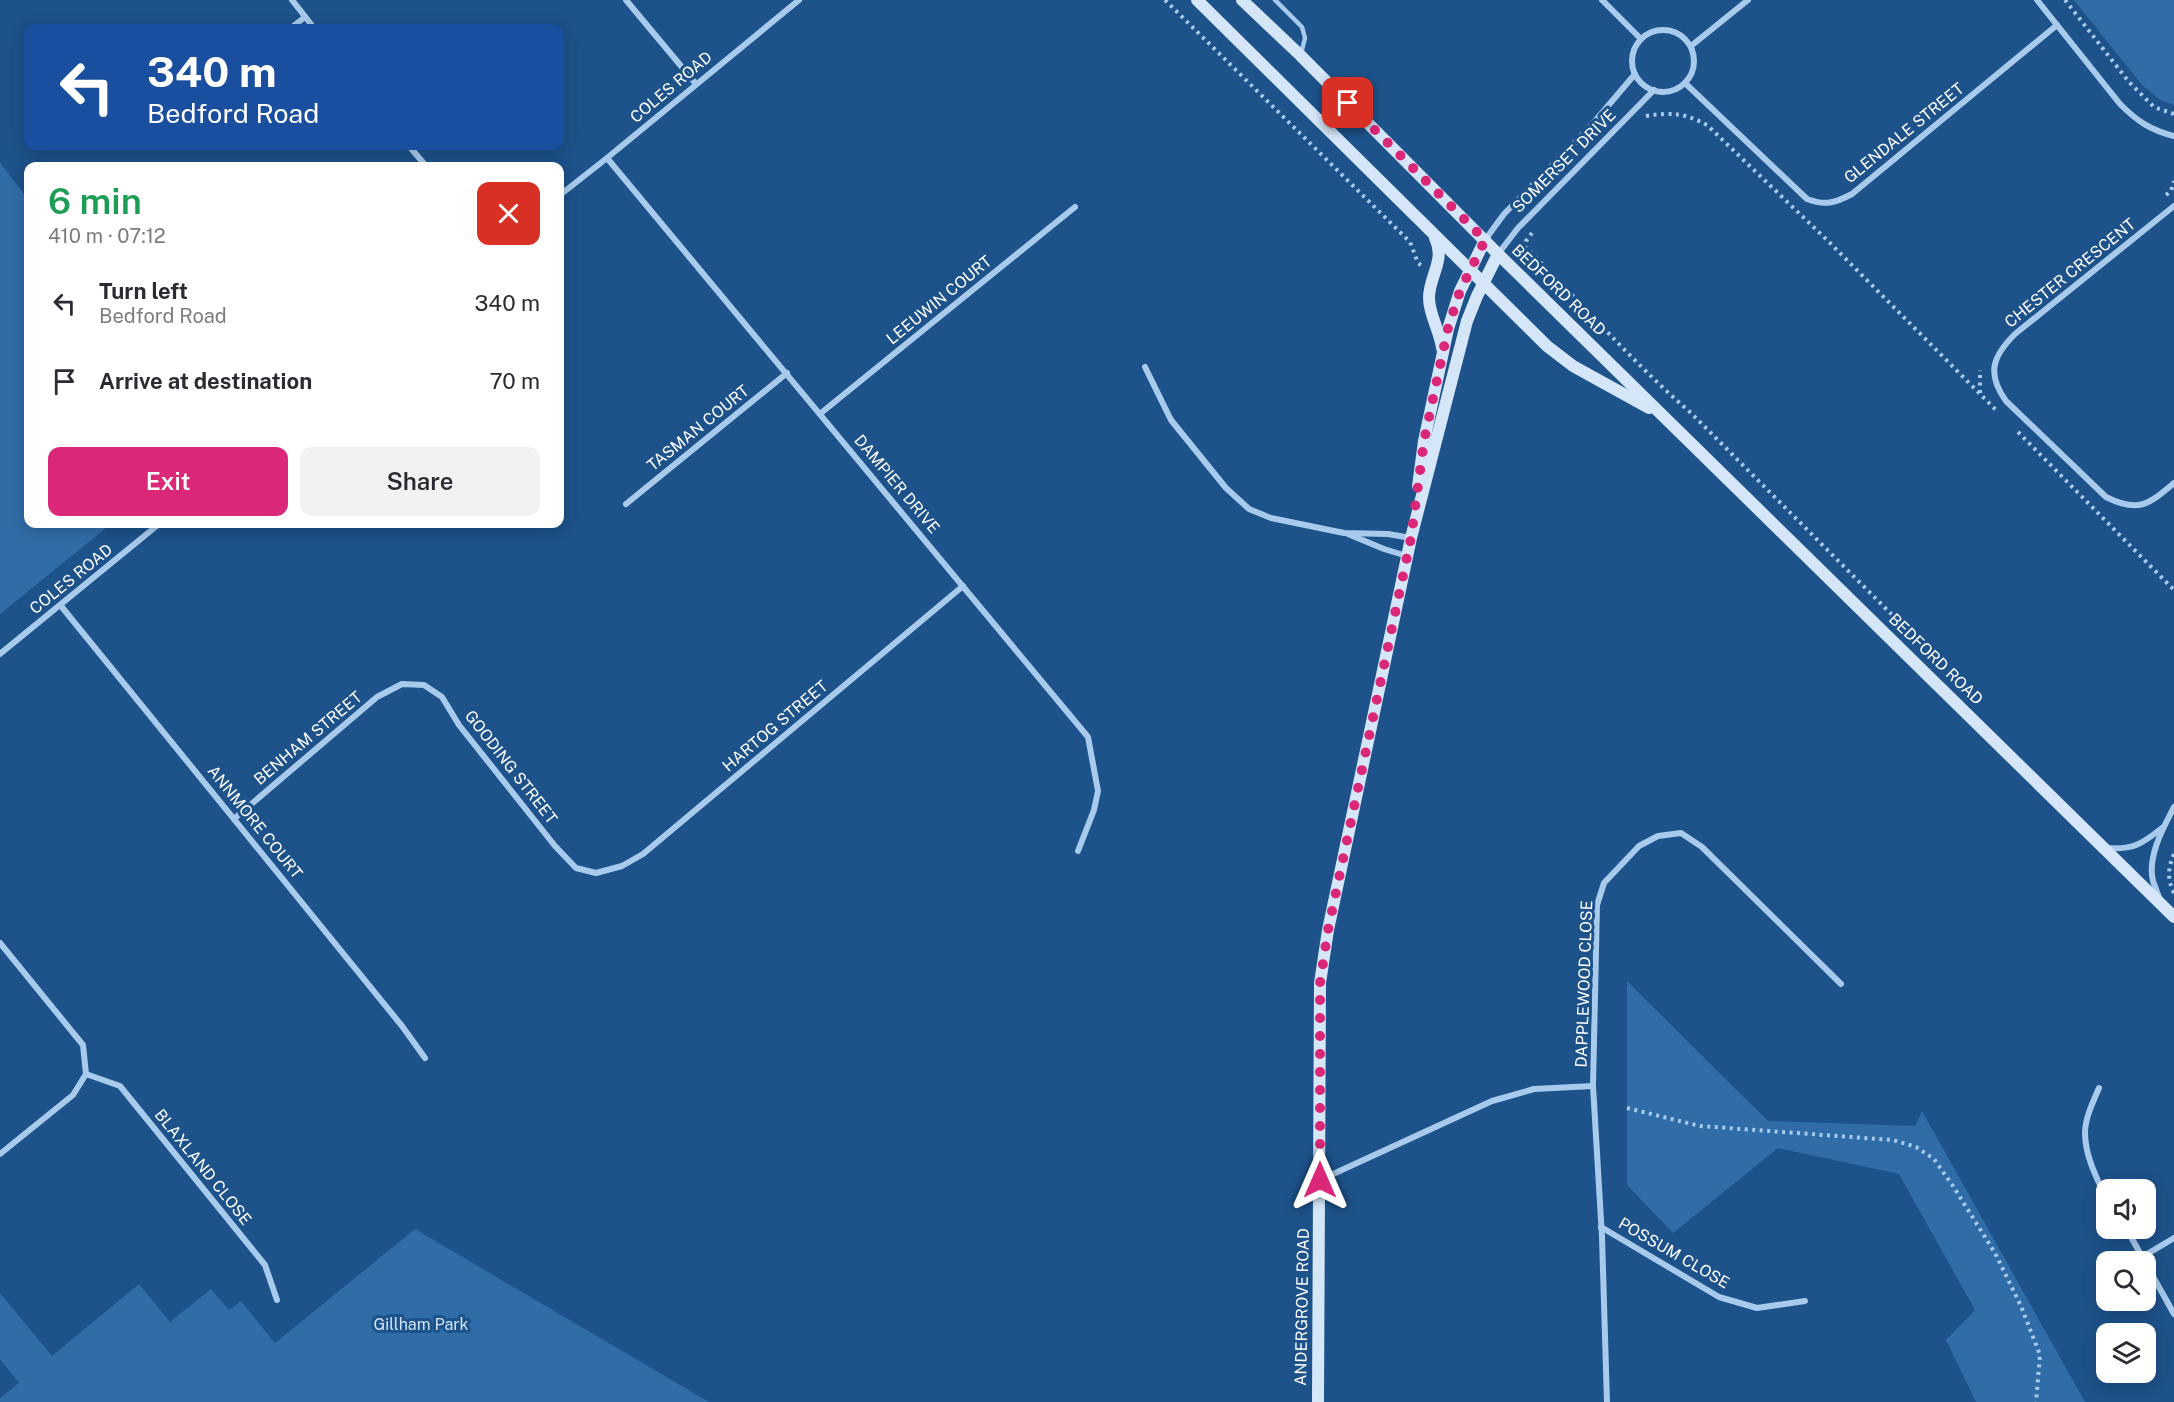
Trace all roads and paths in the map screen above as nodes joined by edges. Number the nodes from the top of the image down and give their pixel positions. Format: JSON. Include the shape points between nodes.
{"nodes":[{"id":1,"x":292,"y":0,"type":"edge"},
{"id":2,"x":626,"y":0,"type":"edge"},
{"id":3,"x":799,"y":0,"type":"edge"},
{"id":4,"x":1165,"y":0,"type":"edge"},
{"id":5,"x":1197,"y":0,"type":"edge"},
{"id":6,"x":1242,"y":0,"type":"edge"},
{"id":7,"x":1275,"y":0,"type":"edge"},
{"id":8,"x":1602,"y":0,"type":"edge"},
{"id":9,"x":1748,"y":0,"type":"edge"},
{"id":10,"x":2037,"y":0,"type":"edge"},
{"id":11,"x":2065,"y":0,"type":"edge"},
{"id":12,"x":305,"y":17,"type":"junction"},
{"id":13,"x":296,"y":24,"type":"edge"},
{"id":14,"x":311,"y":24,"type":"edge"},
{"id":15,"x":2057,"y":25,"type":"junction"},
{"id":16,"x":1641,"y":39,"type":"junction"},
{"id":17,"x":1691,"y":46,"type":"junction"},
{"id":18,"x":1300,"y":55,"type":"junction"},
{"id":19,"x":1635,"y":74,"type":"junction"},
{"id":20,"x":1685,"y":83,"type":"junction"},
{"id":21,"x":696,"y":84,"type":"junction"},
{"id":22,"x":1654,"y":90,"type":"junction"},
{"id":23,"x":2174,"y":114,"type":"edge"},
{"id":24,"x":1639,"y":122,"type":"dead end"},
{"id":25,"x":2174,"y":136,"type":"edge"},
{"id":26,"x":412,"y":150,"type":"edge"},
{"id":27,"x":607,"y":158,"type":"junction"},
{"id":28,"x":423,"y":162,"type":"edge"},
{"id":29,"x":564,"y":192,"type":"edge"},
{"id":30,"x":2174,"y":206,"type":"edge"},
{"id":31,"x":1074,"y":207,"type":"dead end"},
{"id":32,"x":1540,"y":225,"type":"dead end"},
{"id":33,"x":1431,"y":231,"type":"junction"},
{"id":34,"x":1485,"y":240,"type":"junction"},
{"id":35,"x":1498,"y":254,"type":"junction"},
{"id":36,"x":1425,"y":268,"type":"dead end"},
{"id":37,"x":1470,"y":271,"type":"junction"},
{"id":38,"x":1483,"y":284,"type":"junction"},
{"id":39,"x":1441,"y":365,"type":"junction"},
{"id":40,"x":1145,"y":367,"type":"dead end"},
{"id":41,"x":787,"y":373,"type":"junction"},
{"id":42,"x":821,"y":413,"type":"junction"},
{"id":43,"x":2004,"y":418,"type":"dead end"},
{"id":44,"x":1674,"y":426,"type":"junction"},
{"id":45,"x":2012,"y":426,"type":"dead end"},
{"id":46,"x":2174,"y":483,"type":"edge"},
{"id":47,"x":626,"y":504,"type":"dead end"},
{"id":48,"x":154,"y":528,"type":"edge"},
{"id":49,"x":1344,"y":533,"type":"junction"},
{"id":50,"x":1411,"y":538,"type":"junction"},
{"id":51,"x":1407,"y":556,"type":"junction"},
{"id":52,"x":963,"y":586,"type":"junction"},
{"id":53,"x":2174,"y":590,"type":"edge"},
{"id":54,"x":61,"y":606,"type":"junction"},
{"id":55,"x":0,"y":654,"type":"edge"},
{"id":56,"x":1940,"y":664,"type":"dead end"},
{"id":57,"x":402,"y":684,"type":"joint"},
{"id":58,"x":2174,"y":807,"type":"edge"},
{"id":59,"x":235,"y":818,"type":"junction"},
{"id":60,"x":2163,"y":828,"type":"junction"},
{"id":61,"x":2105,"y":848,"type":"junction"},
{"id":62,"x":1078,"y":851,"type":"dead end"},
{"id":63,"x":2155,"y":854,"type":"junction"},
{"id":64,"x":2174,"y":854,"type":"edge"},
{"id":65,"x":2168,"y":867,"type":"junction"},
{"id":66,"x":596,"y":873,"type":"joint"},
{"id":67,"x":2174,"y":893,"type":"edge"},
{"id":68,"x":2163,"y":906,"type":"junction"},
{"id":69,"x":2174,"y":917,"type":"edge"},
{"id":70,"x":0,"y":943,"type":"edge"},
{"id":71,"x":1841,"y":984,"type":"dead end"},
{"id":72,"x":425,"y":1058,"type":"dead end"},
{"id":73,"x":87,"y":1074,"type":"junction"},
{"id":74,"x":1593,"y":1086,"type":"junction"},
{"id":75,"x":2098,"y":1088,"type":"dead end"},
{"id":76,"x":1627,"y":1108,"type":"dead end"},
{"id":77,"x":0,"y":1154,"type":"edge"},
{"id":78,"x":2096,"y":1179,"type":"edge"},
{"id":79,"x":1320,"y":1180,"type":"junction"},
{"id":80,"x":1601,"y":1227,"type":"junction"},
{"id":81,"x":2174,"y":1238,"type":"edge"},
{"id":82,"x":2152,"y":1251,"type":"edge"},
{"id":83,"x":2156,"y":1282,"type":"edge"},
{"id":84,"x":277,"y":1300,"type":"dead end"},
{"id":85,"x":1805,"y":1301,"type":"dead end"},
{"id":86,"x":2174,"y":1314,"type":"edge"},
{"id":87,"x":1318,"y":1402,"type":"edge"},
{"id":88,"x":1607,"y":1402,"type":"edge"},
{"id":89,"x":2036,"y":1402,"type":"edge"}],
"edges":[{"from":1,"to":12,"type":"street"},
{"from":2,"to":21,"type":"street"},
{"from":3,"to":21,"type":"street","name":"COLES ROAD"},
{"from":4,"to":36,"type":"path","via":[[1410,242],[1418,263]]},
{"from":5,"to":33,"type":"street","name":"BEDFORD ROAD"},
{"from":6,"to":18,"type":"street","name":"BEDFORD ROAD"},
{"from":7,"to":18,"type":"lane","via":[[1302,27],[1305,38]]},
{"from":8,"to":16,"type":"street"},
{"from":9,"to":17,"type":"street"},
{"from":10,"to":15,"type":"street"},
{"from":11,"to":23,"type":"path","via":[[2129,82],[2154,107]]},
{"from":12,"to":13,"type":"street"},
{"from":12,"to":14,"type":"street"},
{"from":15,"to":20,"type":"street","name":"GLENDALE STREET","via":[[1852,194],[1827,204],[1807,200]]},
{"from":15,"to":25,"type":"street","via":[[2134,118],[2155,131]]},
{"from":16,"to":17,"type":"street","via":[[1658,30],[1668,30],[1677,32]]},
{"from":16,"to":19,"type":"street","via":[[1633,56]]},
{"from":17,"to":20,"type":"street","via":[[1695,65]]},
{"from":18,"to":34,"type":"street","name":"BEDFORD ROAD"},
{"from":19,"to":22,"type":"street"},
{"from":19,"to":34,"type":"street","name":"SOMERSET DRIVE","via":[[1590,127],[1504,214]]},
{"from":20,"to":22,"type":"street","via":[[1670,91]]},
{"from":21,"to":27,"type":"street","name":"COLES ROAD"},
{"from":22,"to":35,"type":"street","name":"SOMERSET DRIVE","via":[[1518,228]]},
{"from":24,"to":43,"type":"path","via":[[1645,116],[1670,112],[1691,116],[1707,125]]},
{"from":26,"to":28,"type":"street"},
{"from":27,"to":29,"type":"street","name":"COLES ROAD"},
{"from":27,"to":41,"type":"street","name":"DAMPIER DRIVE"},
{"from":30,"to":46,"type":"street","name":"CHESTER CRESCENT","via":[[2015,334],[2000,349],[1994,367],[1996,387],[2006,400],[2106,497],[2137,507]]},
{"from":31,"to":42,"type":"street","name":"LEEUWIN COURT"},
{"from":32,"to":56,"type":"path","via":[[1525,248]]},
{"from":33,"to":37,"type":"street","name":"BEDFORD ROAD"},
{"from":33,"to":39,"type":"street","via":[[1439,257],[1429,300],[1441,344]]},
{"from":34,"to":35,"type":"street","name":"BEDFORD ROAD"},
{"from":34,"to":37,"type":"street","name":"ANDERGROVE ROAD"},
{"from":35,"to":38,"type":"street","name":"ANDERGROVE ROAD"},
{"from":35,"to":44,"type":"street","name":"BEDFORD ROAD"},
{"from":37,"to":38,"type":"street","name":"BEDFORD ROAD"},
{"from":37,"to":39,"type":"street","name":"ANDERGROVE ROAD","via":[[1454,309]]},
{"from":38,"to":44,"type":"street","name":"BEDFORD ROAD","via":[[1563,359]]},
{"from":38,"to":50,"type":"street","name":"ANDERGROVE ROAD","via":[[1464,334]]},
{"from":39,"to":50,"type":"street","name":"ANDERGROVE ROAD","via":[[1424,441]]},
{"from":40,"to":49,"type":"street","via":[[1171,420],[1239,502],[1263,516]]},
{"from":41,"to":42,"type":"street","name":"DAMPIER DRIVE"},
{"from":41,"to":47,"type":"street","name":"TASMAN COURT"},
{"from":42,"to":52,"type":"street","name":"DAMPIER DRIVE"},
{"from":44,"to":61,"type":"street","name":"BEDFORD ROAD"},
{"from":45,"to":53,"type":"path"},
{"from":48,"to":54,"type":"street","name":"COLES ROAD"},
{"from":49,"to":50,"type":"street"},
{"from":49,"to":51,"type":"street"},
{"from":50,"to":51,"type":"street","name":"ANDERGROVE ROAD"},
{"from":51,"to":79,"type":"street","name":"ANDERGROVE ROAD","via":[[1320,983]]},
{"from":52,"to":62,"type":"street","name":"DAMPIER DRIVE","via":[[1088,737],[1098,791]]},
{"from":52,"to":66,"type":"street","name":"HARTOG STREET","via":[[643,854],[622,866]]},
{"from":54,"to":55,"type":"street","name":"COLES ROAD"},
{"from":54,"to":59,"type":"street","name":"ANNMORE COURT"},
{"from":57,"to":59,"type":"street","name":"BENHAM STREET","via":[[377,697]]},
{"from":57,"to":66,"type":"street","name":"GOODING STREET","via":[[424,685],[441,697],[555,846],[576,868]]},
{"from":58,"to":60,"type":"street"},
{"from":59,"to":72,"type":"street","name":"ANNMORE COURT"},
{"from":60,"to":61,"type":"street","via":[[2125,850]]},
{"from":60,"to":63,"type":"street"},
{"from":61,"to":68,"type":"street","name":"BEDFORD ROAD"},
{"from":63,"to":65,"type":"path"},
{"from":63,"to":68,"type":"street","via":[[2153,879]]},
{"from":64,"to":65,"type":"path"},
{"from":65,"to":67,"type":"path"},
{"from":68,"to":69,"type":"street","name":"BEDFORD ROAD"},
{"from":70,"to":73,"type":"street","via":[[83,1046]]},
{"from":71,"to":74,"type":"street","name":"DAPPLEWOOD CLOSE","via":[[1702,847],[1681,833],[1658,836],[1639,846],[1604,883],[1597,905]]},
{"from":73,"to":77,"type":"street","via":[[73,1095]]},
{"from":73,"to":84,"type":"street","name":"BLAXLAND CLOSE","via":[[120,1086],[265,1265]]},
{"from":74,"to":79,"type":"street","via":[[1534,1089],[1492,1101]]},
{"from":74,"to":80,"type":"street","name":"DAPPLEWOOD CLOSE"},
{"from":75,"to":78,"type":"street","via":[[2085,1134]]},
{"from":76,"to":89,"type":"path","via":[[1700,1126],[1893,1140],[1926,1152],[1943,1170],[1995,1253],[2021,1306],[2040,1355]]},
{"from":79,"to":87,"type":"street","name":"ANDERGROVE ROAD"},
{"from":80,"to":85,"type":"street","name":"POSSUM CLOSE","via":[[1719,1296],[1757,1308]]},
{"from":80,"to":88,"type":"street","name":"DAPPLEWOOD CLOSE"},
{"from":81,"to":82,"type":"street"},
{"from":83,"to":86,"type":"street"}]}
